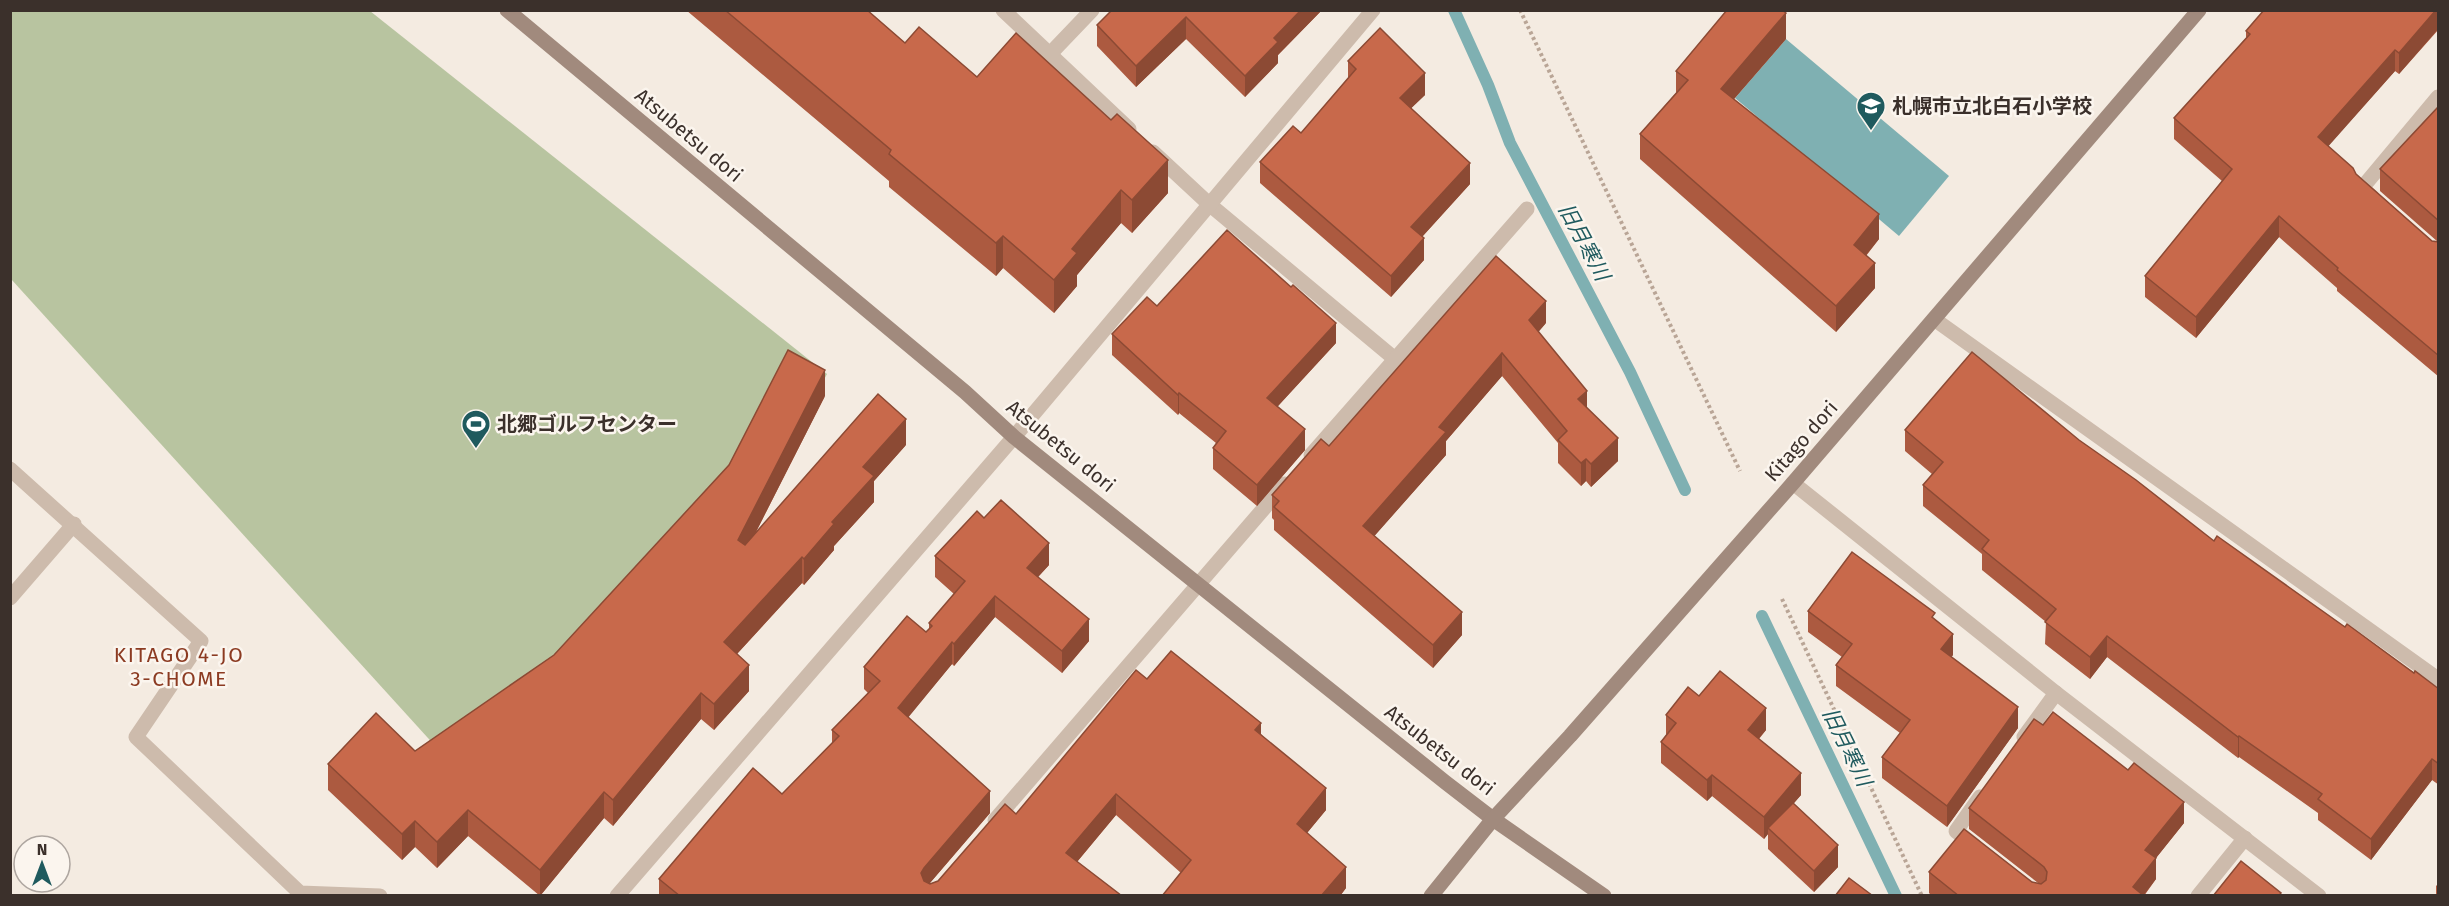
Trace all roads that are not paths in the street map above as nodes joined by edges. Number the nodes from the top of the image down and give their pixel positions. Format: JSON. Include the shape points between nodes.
{"nodes":[{"id":1,"x":507,"y":10,"type":"edge"},
{"id":2,"x":1004,"y":10,"type":"edge"},
{"id":3,"x":1092,"y":10,"type":"edge"},
{"id":4,"x":1373,"y":10,"type":"edge"},
{"id":5,"x":2199,"y":10,"type":"edge"},
{"id":6,"x":1049,"y":55,"type":"junction"},
{"id":7,"x":2439,"y":97,"type":"edge"},
{"id":8,"x":1209,"y":204,"type":"junction"},
{"id":9,"x":1527,"y":208,"type":"dead end"},
{"id":10,"x":2387,"y":210,"type":"edge"},
{"id":11,"x":1934,"y":319,"type":"junction"},
{"id":12,"x":1395,"y":359,"type":"junction"},
{"id":13,"x":1014,"y":436,"type":"junction"},
{"id":14,"x":10,"y":469,"type":"edge"},
{"id":15,"x":1792,"y":483,"type":"junction"},
{"id":16,"x":74,"y":524,"type":"junction"},
{"id":17,"x":1199,"y":584,"type":"junction"},
{"id":18,"x":10,"y":598,"type":"edge"},
{"id":19,"x":2439,"y":679,"type":"edge"},
{"id":20,"x":2056,"y":693,"type":"junction"},
{"id":21,"x":2016,"y":748,"type":"edge"},
{"id":22,"x":1989,"y":785,"type":"edge"},
{"id":23,"x":1493,"y":819,"type":"junction"},
{"id":24,"x":984,"y":833,"type":"edge"},
{"id":25,"x":2245,"y":838,"type":"junction"},
{"id":26,"x":1983,"y":852,"type":"edge"},
{"id":27,"x":380,"y":896,"type":"edge"},
{"id":28,"x":617,"y":896,"type":"edge"},
{"id":29,"x":1431,"y":896,"type":"edge"},
{"id":30,"x":1604,"y":896,"type":"edge"},
{"id":31,"x":2198,"y":896,"type":"edge"},
{"id":32,"x":2319,"y":896,"type":"edge"}],
"edges":[{"from":1,"to":13,"type":"street","name":"Atsubetsu dori"},
{"from":2,"to":6,"type":"street"},
{"from":3,"to":6,"type":"street"},
{"from":4,"to":8,"type":"street"},
{"from":5,"to":11,"type":"street","name":"Kitago dori"},
{"from":6,"to":8,"type":"street"},
{"from":7,"to":10,"type":"street","via":[[2362,188]]},
{"from":8,"to":12,"type":"street"},
{"from":8,"to":13,"type":"street"},
{"from":9,"to":12,"type":"street"},
{"from":11,"to":15,"type":"street","name":"Kitago dori"},
{"from":11,"to":19,"type":"street"},
{"from":12,"to":17,"type":"street"},
{"from":13,"to":17,"type":"street","name":"Atsubetsu dori"},
{"from":13,"to":28,"type":"street"},
{"from":14,"to":16,"type":"street"},
{"from":15,"to":20,"type":"street"},
{"from":15,"to":23,"type":"street","name":"Kitago dori"},
{"from":16,"to":18,"type":"street"},
{"from":16,"to":27,"type":"street","via":[[201,642],[136,737],[300,893]]},
{"from":17,"to":23,"type":"street","name":"Atsubetsu dori"},
{"from":17,"to":24,"type":"street"},
{"from":20,"to":21,"type":"street"},
{"from":20,"to":25,"type":"street"},
{"from":22,"to":26,"type":"street","via":[[1956,831]]},
{"from":23,"to":29,"type":"street","name":"Kitago dori"},
{"from":23,"to":30,"type":"street","name":"Atsubetsu dori"},
{"from":25,"to":31,"type":"street"},
{"from":25,"to":32,"type":"street"}]}
